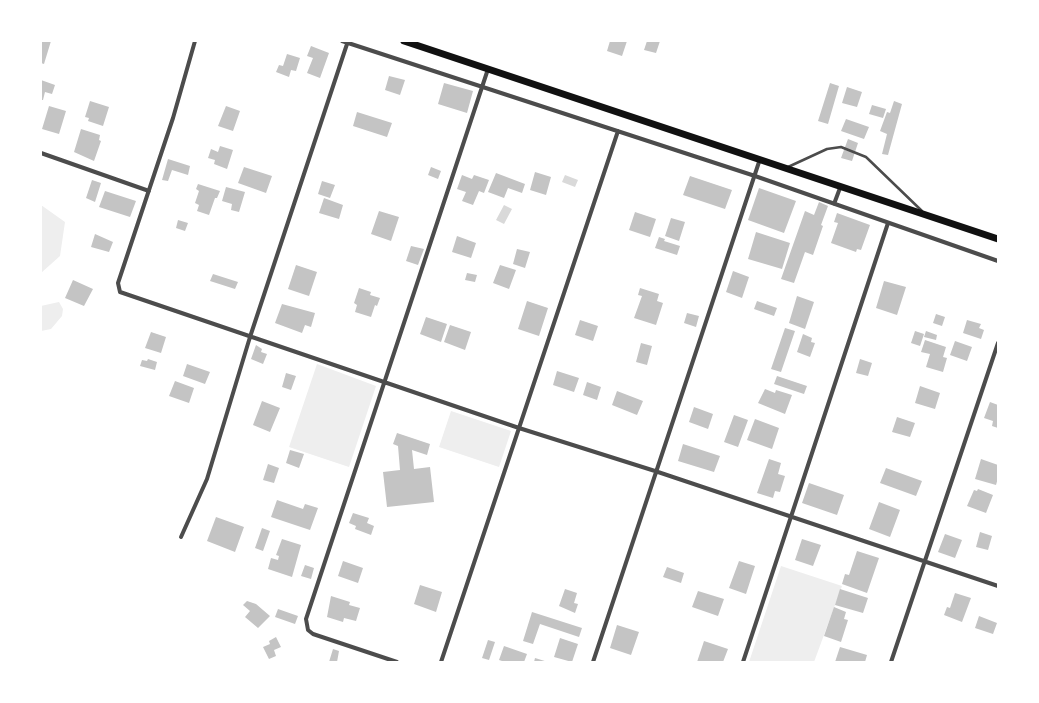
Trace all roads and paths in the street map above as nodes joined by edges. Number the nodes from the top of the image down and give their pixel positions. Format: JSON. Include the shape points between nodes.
{"nodes":[{"id":1,"x":195,"y":41,"type":"edge"},
{"id":2,"x":342,"y":41,"type":"edge"},
{"id":3,"x":404,"y":41,"type":"edge"},
{"id":4,"x":348,"y":42,"type":"edge"},
{"id":5,"x":488,"y":69,"type":"junction"},
{"id":6,"x":482,"y":86,"type":"junction"},
{"id":7,"x":618,"y":131,"type":"junction"},
{"id":8,"x":41,"y":153,"type":"edge"},
{"id":9,"x":760,"y":159,"type":"junction"},
{"id":10,"x":786,"y":168,"type":"junction"},
{"id":11,"x":755,"y":176,"type":"junction"},
{"id":12,"x":840,"y":188,"type":"junction"},
{"id":13,"x":149,"y":191,"type":"junction"},
{"id":14,"x":834,"y":204,"type":"junction"},
{"id":15,"x":926,"y":216,"type":"junction"},
{"id":16,"x":888,"y":223,"type":"junction"},
{"id":17,"x":998,"y":239,"type":"edge"},
{"id":18,"x":998,"y":261,"type":"edge"},
{"id":19,"x":250,"y":337,"type":"junction"},
{"id":20,"x":998,"y":343,"type":"edge"},
{"id":21,"x":384,"y":382,"type":"junction"},
{"id":22,"x":519,"y":428,"type":"junction"},
{"id":23,"x":655,"y":471,"type":"junction"},
{"id":24,"x":790,"y":517,"type":"junction"},
{"id":25,"x":181,"y":537,"type":"dead end"},
{"id":26,"x":924,"y":561,"type":"junction"},
{"id":27,"x":998,"y":586,"type":"edge"},
{"id":28,"x":397,"y":662,"type":"edge"},
{"id":29,"x":441,"y":662,"type":"edge"},
{"id":30,"x":593,"y":662,"type":"edge"},
{"id":31,"x":743,"y":662,"type":"edge"},
{"id":32,"x":891,"y":662,"type":"edge"}],
"edges":[{"from":1,"to":13,"type":"street","via":[[174,118]]},
{"from":2,"to":4,"type":"street"},
{"from":3,"to":5,"type":"main road"},
{"from":4,"to":6,"type":"street"},
{"from":4,"to":19,"type":"street"},
{"from":5,"to":6,"type":"street"},
{"from":5,"to":9,"type":"main road"},
{"from":6,"to":7,"type":"street"},
{"from":6,"to":21,"type":"street"},
{"from":7,"to":11,"type":"street"},
{"from":7,"to":22,"type":"street"},
{"from":8,"to":13,"type":"street"},
{"from":9,"to":10,"type":"main road"},
{"from":9,"to":11,"type":"street"},
{"from":10,"to":12,"type":"main road"},
{"from":10,"to":15,"type":"lane","via":[[827,149],[841,147],[866,157]]},
{"from":11,"to":14,"type":"street"},
{"from":11,"to":23,"type":"street"},
{"from":12,"to":14,"type":"street"},
{"from":12,"to":15,"type":"main road"},
{"from":13,"to":19,"type":"street","via":[[118,283],[120,292]]},
{"from":14,"to":16,"type":"street"},
{"from":15,"to":17,"type":"main road"},
{"from":16,"to":18,"type":"street"},
{"from":16,"to":24,"type":"street"},
{"from":19,"to":21,"type":"street"},
{"from":19,"to":25,"type":"street","via":[[207,479]]},
{"from":20,"to":26,"type":"street"},
{"from":21,"to":22,"type":"street"},
{"from":21,"to":28,"type":"street","via":[[306,624],[308,630],[314,634]]},
{"from":22,"to":23,"type":"street"},
{"from":22,"to":29,"type":"street"},
{"from":23,"to":24,"type":"street"},
{"from":23,"to":30,"type":"street"},
{"from":24,"to":26,"type":"street"},
{"from":24,"to":31,"type":"street"},
{"from":26,"to":27,"type":"street"},
{"from":26,"to":32,"type":"street"}]}
